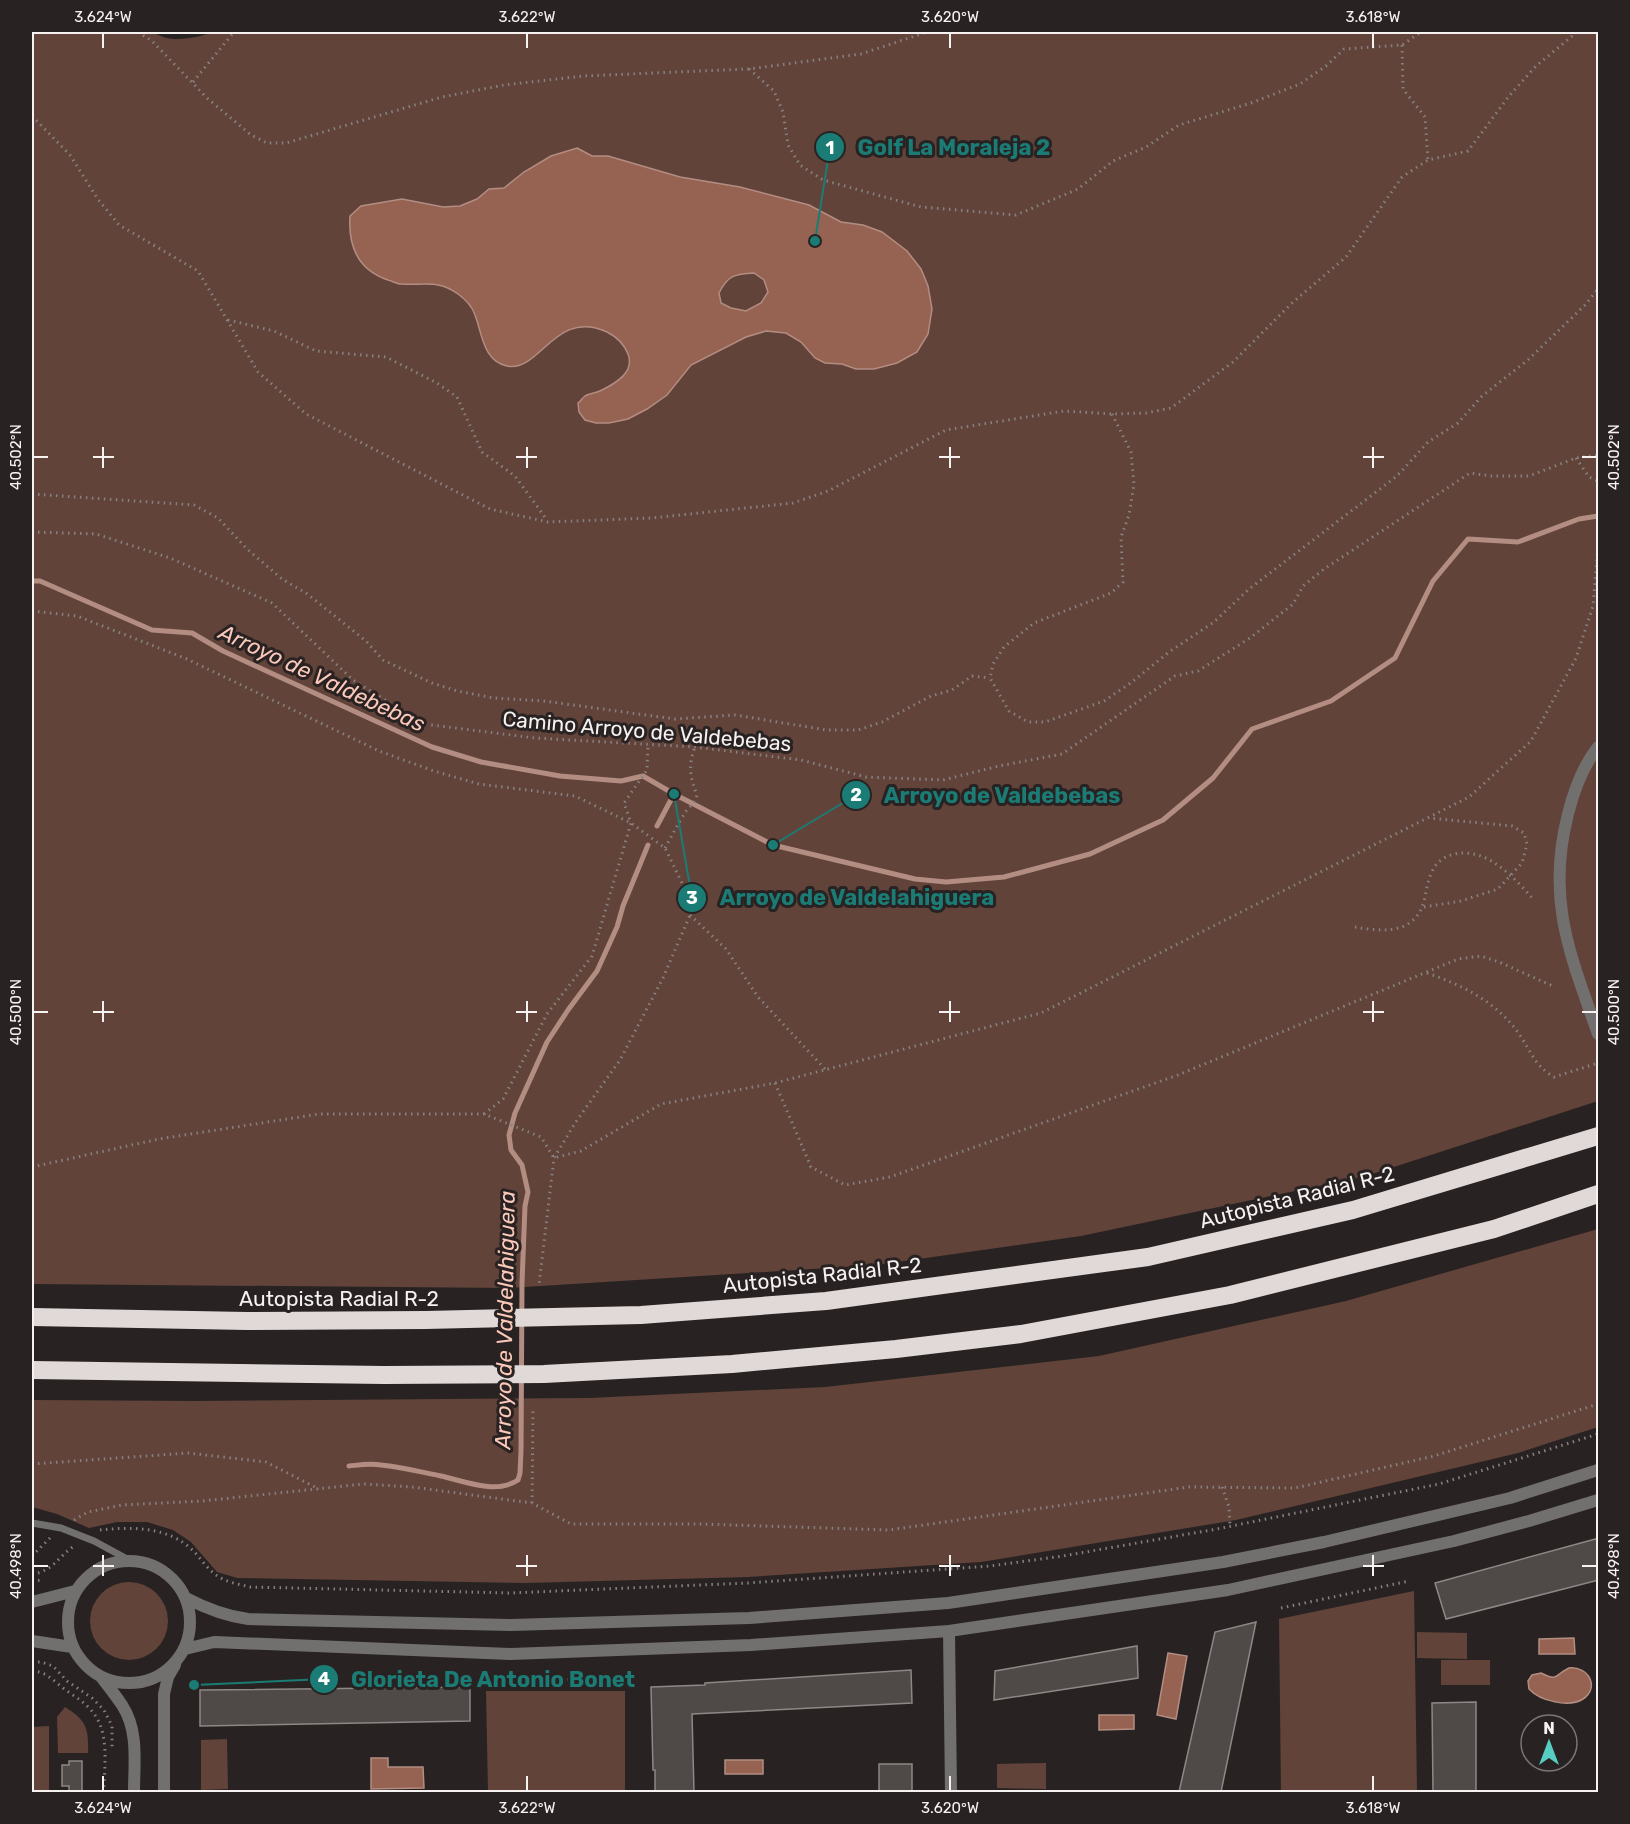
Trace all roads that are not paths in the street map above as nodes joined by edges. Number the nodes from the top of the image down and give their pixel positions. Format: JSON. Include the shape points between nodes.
{"nodes":[{"id":1,"x":1599,"y":747,"type":"edge"},
{"id":2,"x":1599,"y":1034,"type":"edge"},
{"id":3,"x":1599,"y":1136,"type":"edge"},
{"id":4,"x":1599,"y":1194,"type":"edge"},
{"id":5,"x":32,"y":1317,"type":"edge"},
{"id":6,"x":32,"y":1370,"type":"edge"},
{"id":7,"x":1599,"y":1470,"type":"edge"},
{"id":8,"x":1599,"y":1500,"type":"edge"},
{"id":9,"x":32,"y":1523,"type":"edge"},
{"id":10,"x":129,"y":1560,"type":"junction"},
{"id":11,"x":75,"y":1591,"type":"junction"},
{"id":12,"x":186,"y":1598,"type":"junction"},
{"id":13,"x":32,"y":1602,"type":"edge"},
{"id":14,"x":949,"y":1631,"type":"junction"},
{"id":15,"x":32,"y":1641,"type":"edge"},
{"id":16,"x":72,"y":1647,"type":"junction"},
{"id":17,"x":185,"y":1649,"type":"junction"},
{"id":18,"x":178,"y":1661,"type":"junction"},
{"id":19,"x":102,"y":1678,"type":"junction"},
{"id":20,"x":134,"y":1792,"type":"edge"},
{"id":21,"x":164,"y":1792,"type":"edge"},
{"id":22,"x":951,"y":1792,"type":"edge"}],
"edges":[{"from":1,"to":2,"type":"street","via":[[1575,786],[1559,857],[1558,889],[1571,956]]},
{"from":3,"to":5,"type":"highway","name":"Autopista Radial R-2","via":[[1353,1209],[1148,1257],[826,1301],[641,1315],[426,1320]]},
{"from":4,"to":6,"type":"highway","via":[[1494,1229],[1230,1295],[1020,1334],[896,1349],[732,1364],[544,1374]]},
{"from":7,"to":12,"type":"street","via":[[1489,1503],[1223,1562],[896,1608],[749,1617],[500,1624],[248,1619],[215,1612]]},
{"from":8,"to":14,"type":"street","via":[[1433,1546],[1228,1590]]},
{"from":9,"to":10,"type":"lane","via":[[61,1528]]},
{"from":10,"to":11,"type":"street","via":[[96,1569]]},
{"from":10,"to":12,"type":"street","via":[[163,1570]]},
{"from":11,"to":13,"type":"street"},
{"from":11,"to":16,"type":"street","via":[[68,1609]]},
{"from":12,"to":17,"type":"street","via":[[191,1615]]},
{"from":14,"to":17,"type":"street","via":[[750,1645],[511,1654],[214,1642]]},
{"from":14,"to":22,"type":"street"},
{"from":15,"to":16,"type":"street"},
{"from":16,"to":19,"type":"street","via":[[82,1663]]},
{"from":17,"to":18,"type":"street"},
{"from":18,"to":19,"type":"street","via":[[145,1680],[124,1683]]},
{"from":18,"to":21,"type":"street","via":[[164,1694]]},
{"from":19,"to":20,"type":"street","via":[[123,1706],[130,1723]]}]}
